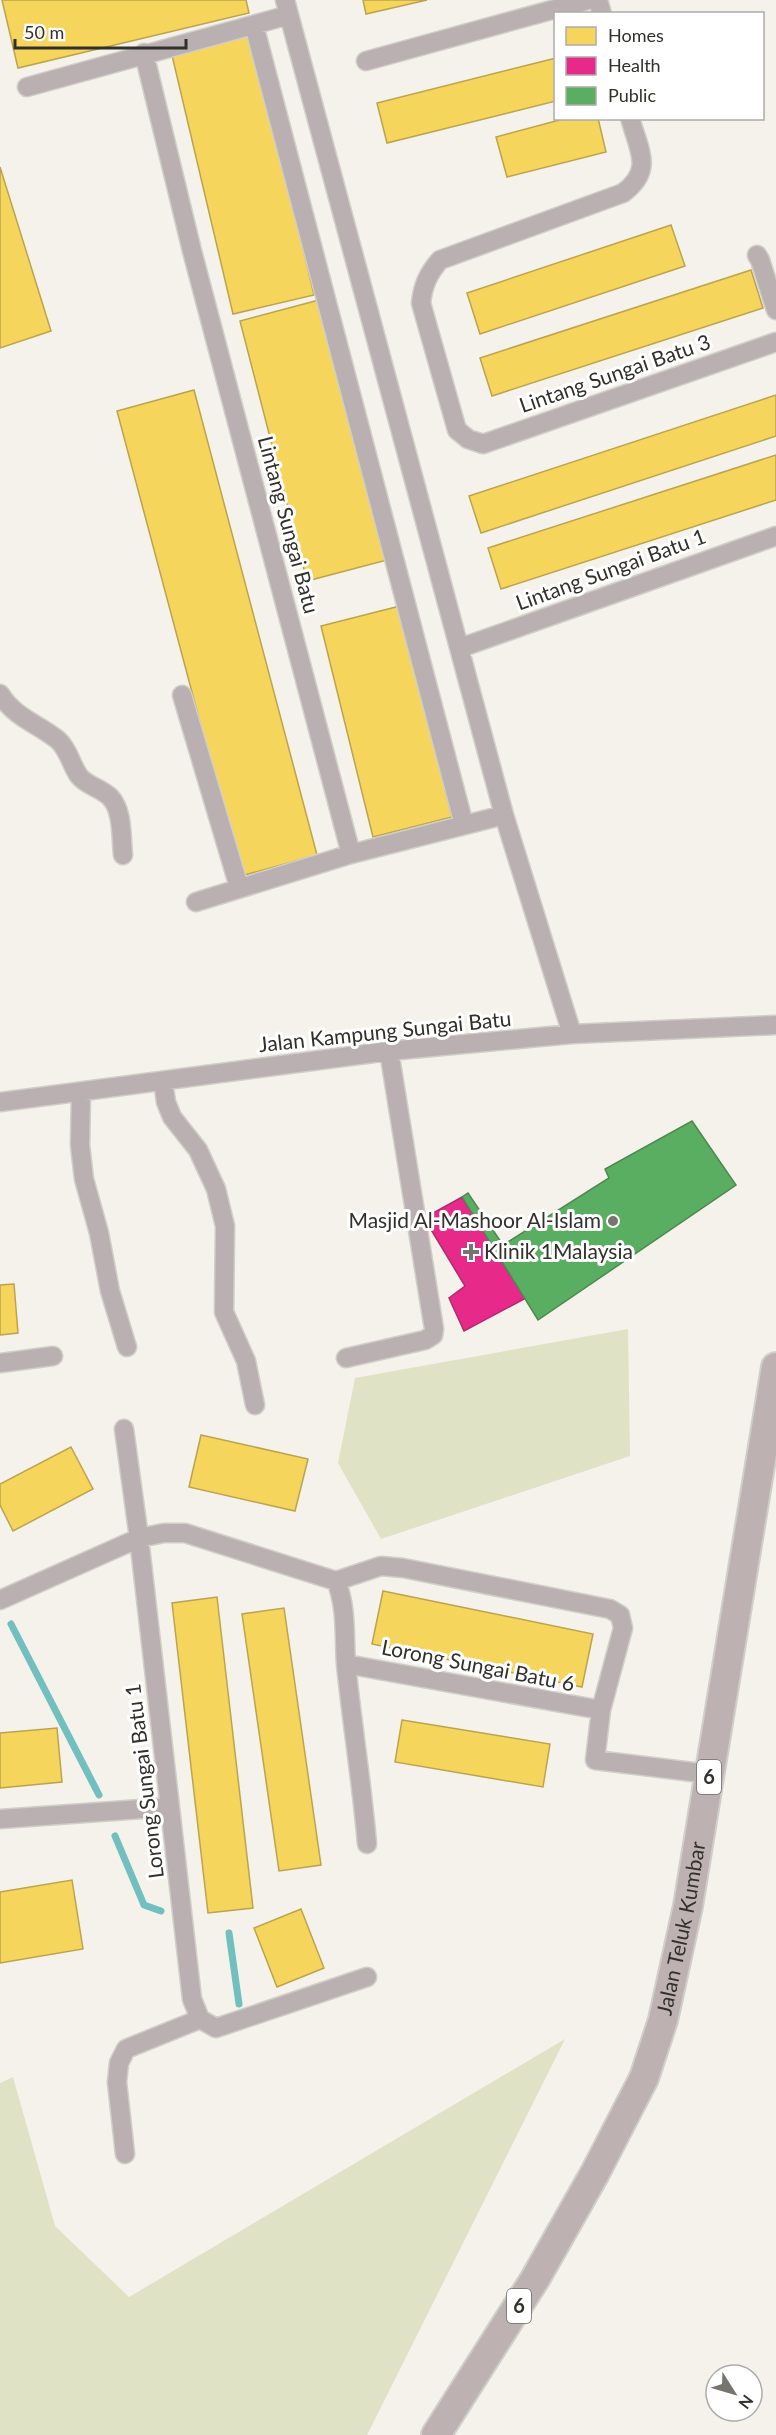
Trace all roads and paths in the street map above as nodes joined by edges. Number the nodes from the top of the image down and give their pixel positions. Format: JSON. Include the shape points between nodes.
{"nodes":[{"id":1,"x":588,"y":0,"type":"edge"},
{"id":2,"x":287,"y":8,"type":"edge"},
{"id":3,"x":254,"y":25,"type":"junction"},
{"id":4,"x":144,"y":53,"type":"junction"},
{"id":5,"x":366,"y":61,"type":"dead end"},
{"id":6,"x":27,"y":87,"type":"dead end"},
{"id":7,"x":631,"y":120,"type":"edge"},
{"id":8,"x":757,"y":255,"type":"dead end"},
{"id":9,"x":776,"y":310,"type":"edge"},
{"id":10,"x":776,"y":342,"type":"edge"},
{"id":11,"x":776,"y":536,"type":"edge"},
{"id":12,"x":460,"y":648,"type":"junction"},
{"id":13,"x":0,"y":694,"type":"edge"},
{"id":14,"x":182,"y":695,"type":"dead end"},
{"id":15,"x":504,"y":815,"type":"junction"},
{"id":16,"x":464,"y":825,"type":"junction"},
{"id":17,"x":351,"y":854,"type":"junction"},
{"id":18,"x":123,"y":855,"type":"dead end"},
{"id":19,"x":239,"y":887,"type":"junction"},
{"id":20,"x":196,"y":902,"type":"dead end"},
{"id":21,"x":776,"y":1025,"type":"edge"},
{"id":22,"x":572,"y":1034,"type":"junction"},
{"id":23,"x":389,"y":1051,"type":"junction"},
{"id":24,"x":163,"y":1081,"type":"junction"},
{"id":25,"x":81,"y":1092,"type":"junction"},
{"id":26,"x":0,"y":1102,"type":"edge"},
{"id":27,"x":127,"y":1347,"type":"dead end"},
{"id":28,"x":53,"y":1356,"type":"dead end"},
{"id":29,"x":346,"y":1358,"type":"dead end"},
{"id":30,"x":0,"y":1363,"type":"edge"},
{"id":31,"x":776,"y":1367,"type":"edge"},
{"id":32,"x":255,"y":1405,"type":"dead end"},
{"id":33,"x":124,"y":1429,"type":"dead end"},
{"id":34,"x":139,"y":1538,"type":"junction"},
{"id":35,"x":336,"y":1581,"type":"junction"},
{"id":36,"x":0,"y":1600,"type":"edge"},
{"id":37,"x":346,"y":1664,"type":"junction"},
{"id":38,"x":601,"y":1710,"type":"junction"},
{"id":39,"x":709,"y":1774,"type":"junction"},
{"id":40,"x":170,"y":1807,"type":"junction"},
{"id":41,"x":0,"y":1819,"type":"edge"},
{"id":42,"x":367,"y":1844,"type":"dead end"},
{"id":43,"x":367,"y":1977,"type":"dead end"},
{"id":44,"x":200,"y":2019,"type":"junction"},
{"id":45,"x":125,"y":2154,"type":"dead end"},
{"id":46,"x":436,"y":2435,"type":"edge"}],
"edges":[{"from":1,"to":5,"type":"street"},
{"from":2,"to":3,"type":"street"},
{"from":2,"to":12,"type":"street"},
{"from":3,"to":4,"type":"street"},
{"from":3,"to":16,"type":"street"},
{"from":4,"to":6,"type":"street"},
{"from":4,"to":17,"type":"street","name":"Lintang Sungai Batu","via":[[192,251]]},
{"from":7,"to":10,"type":"street","name":"Lintang Sungai Batu 3","via":[[643,166],[637,183],[623,193],[440,260],[430,272],[421,303],[457,430],[483,444]]},
{"from":8,"to":9,"type":"street"},
{"from":11,"to":12,"type":"street","name":"Lintang Sungai Batu 1"},
{"from":12,"to":15,"type":"street"},
{"from":13,"to":18,"type":"street","via":[[15,714],[59,741],[79,776],[109,796],[118,809]]},
{"from":14,"to":19,"type":"street"},
{"from":15,"to":16,"type":"street"},
{"from":15,"to":22,"type":"street"},
{"from":16,"to":17,"type":"street"},
{"from":17,"to":19,"type":"street"},
{"from":19,"to":20,"type":"street"},
{"from":21,"to":22,"type":"street","name":"Jalan Kampung Sungai Batu"},
{"from":22,"to":23,"type":"street","name":"Jalan Kampung Sungai Batu"},
{"from":23,"to":24,"type":"street","name":"Jalan Kampung Sungai Batu"},
{"from":23,"to":29,"type":"street","via":[[434,1329],[425,1340]]},
{"from":24,"to":25,"type":"street","name":"Jalan Kampung Sungai Batu"},
{"from":24,"to":32,"type":"street","via":[[172,1117],[198,1150],[216,1188],[225,1226],[224,1312],[246,1361]]},
{"from":25,"to":26,"type":"street","name":"Jalan Kampung Sungai Batu"},
{"from":25,"to":27,"type":"street","via":[[84,1179]]},
{"from":28,"to":30,"type":"street"},
{"from":31,"to":39,"type":"main road","name":"Jalan Teluk Kumbar","number":"6"},
{"from":33,"to":34,"type":"street","name":"Lorong Sungai Batu 1"},
{"from":34,"to":35,"type":"street","via":[[186,1533]]},
{"from":34,"to":36,"type":"street"},
{"from":34,"to":40,"type":"street","name":"Lorong Sungai Batu 1"},
{"from":35,"to":37,"type":"street","via":[[342,1594]]},
{"from":35,"to":38,"type":"street","via":[[381,1566],[392,1567],[610,1609],[620,1615],[623,1628]]},
{"from":37,"to":38,"type":"street","name":"Lorong Sungai Batu 6"},
{"from":37,"to":42,"type":"street"},
{"from":38,"to":39,"type":"street","via":[[595,1760]]},
{"from":39,"to":46,"type":"main road","name":"Jalan Teluk Kumbar","number":"6","via":[[688,1906],[663,2020],[644,2078],[535,2279]]},
{"from":40,"to":41,"type":"street"},
{"from":40,"to":44,"type":"street","name":"Lorong Sungai Batu 1","via":[[192,2000]]},
{"from":43,"to":44,"type":"street","via":[[216,2028]]},
{"from":44,"to":45,"type":"street","via":[[126,2049],[119,2063],[117,2082]]}]}
